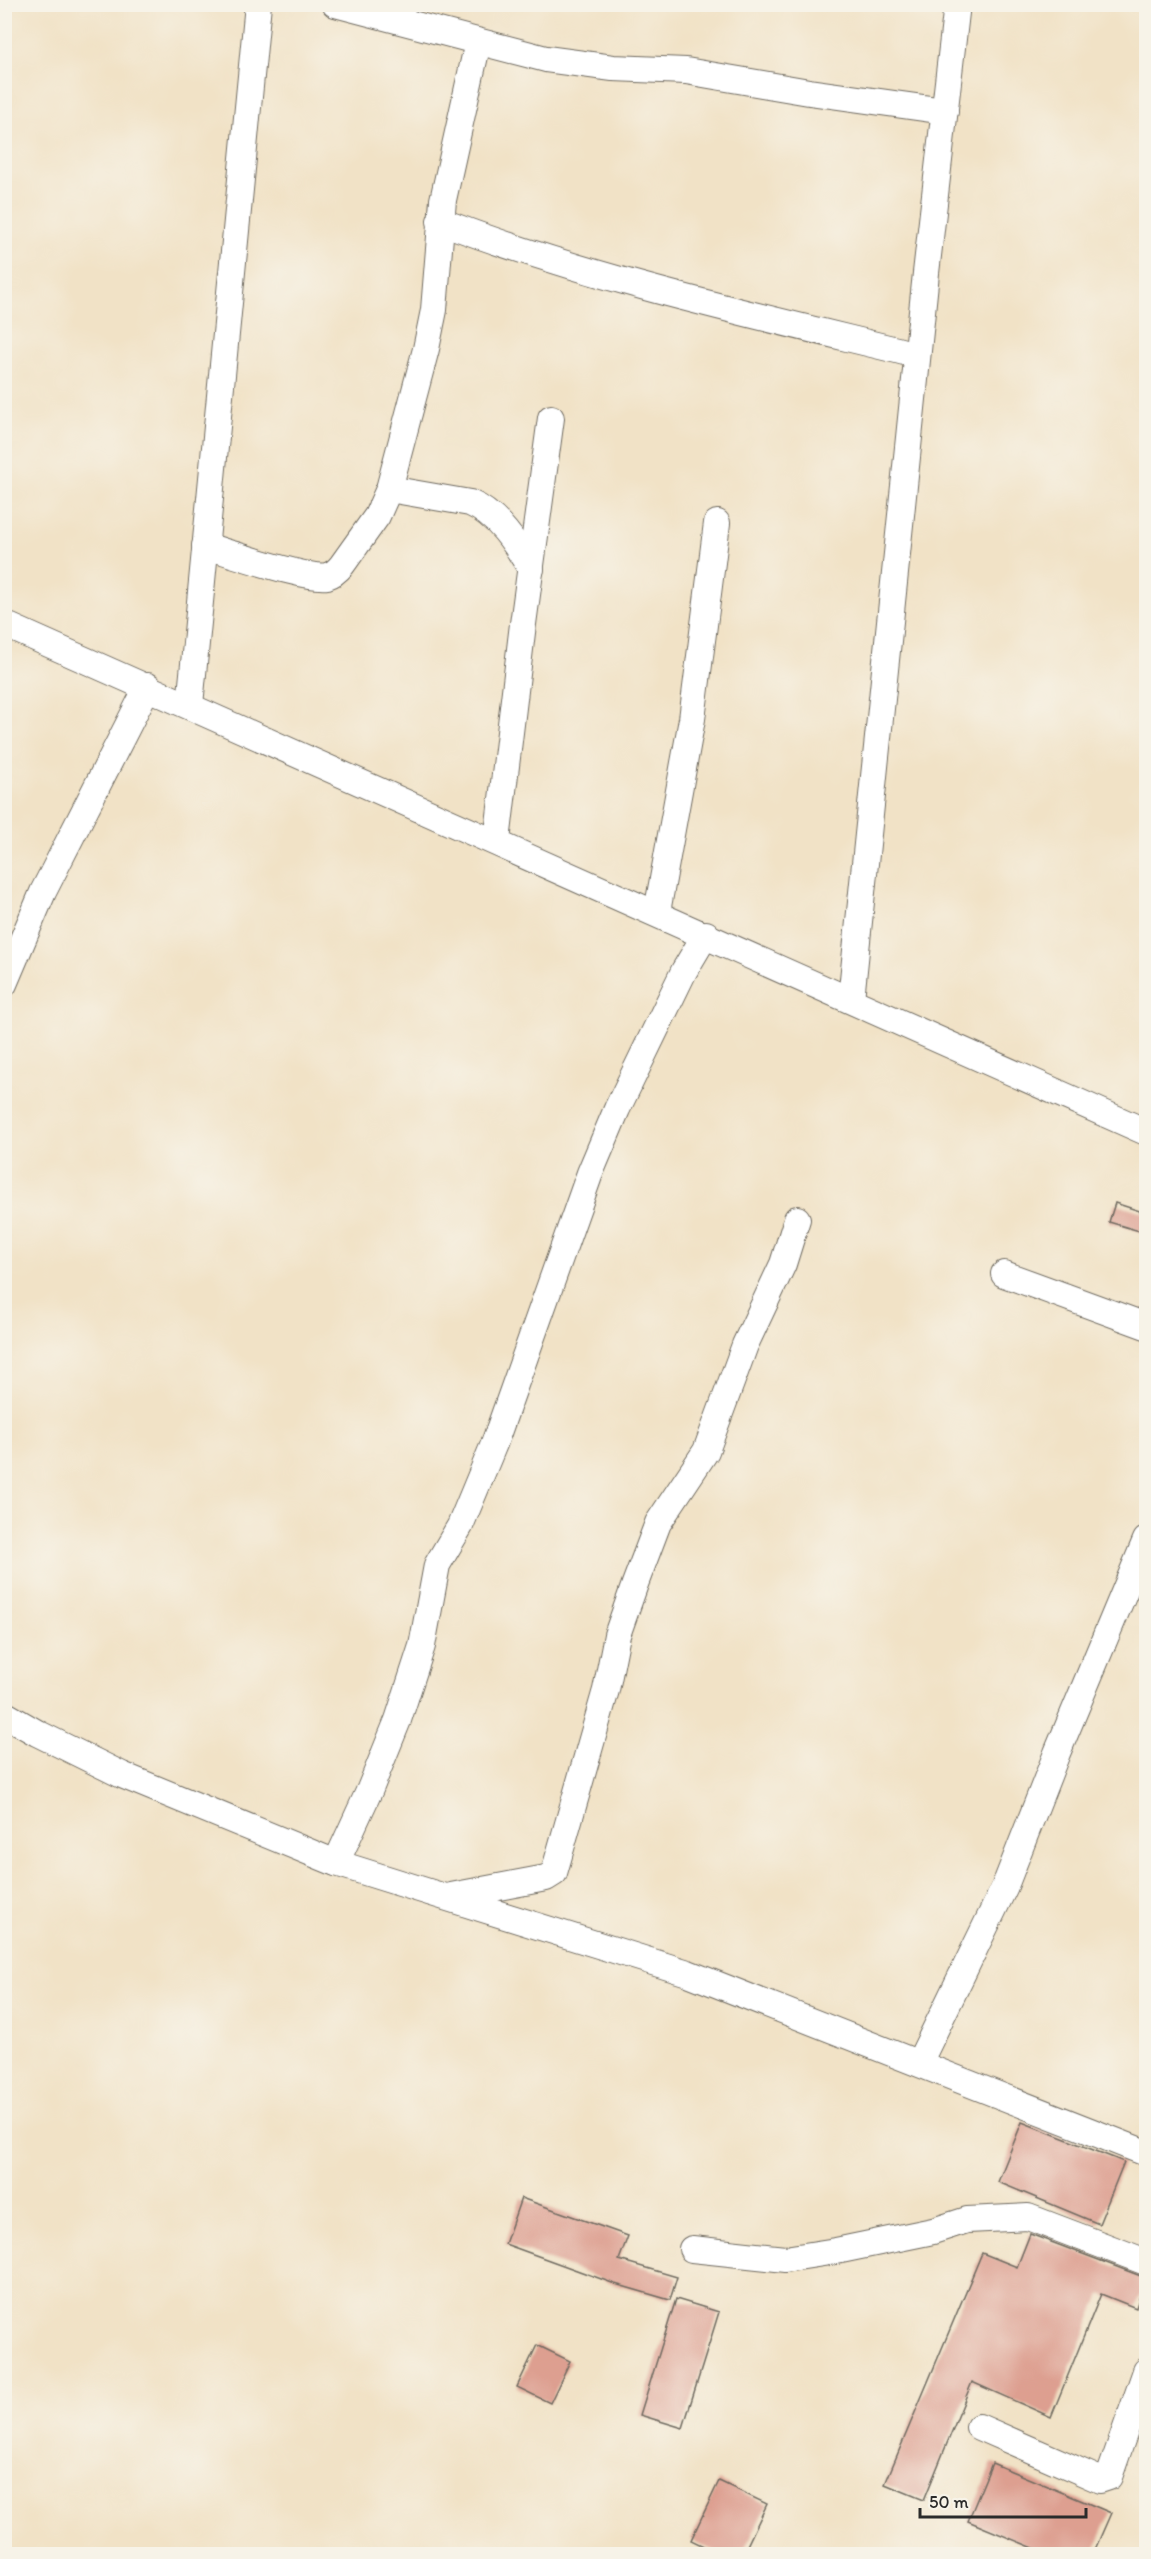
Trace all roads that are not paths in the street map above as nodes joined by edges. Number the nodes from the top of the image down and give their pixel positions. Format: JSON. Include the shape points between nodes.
{"nodes":[{"id":1,"x":258,"y":4,"type":"edge"},
{"id":2,"x":335,"y":4,"type":"edge"},
{"id":3,"x":957,"y":4,"type":"edge"},
{"id":4,"x":478,"y":42,"type":"junction"},
{"id":5,"x":945,"y":111,"type":"junction"},
{"id":6,"x":440,"y":221,"type":"junction"},
{"id":7,"x":918,"y":356,"type":"junction"},
{"id":8,"x":551,"y":418,"type":"dead end"},
{"id":9,"x":389,"y":489,"type":"junction"},
{"id":10,"x":717,"y":524,"type":"dead end"},
{"id":11,"x":205,"y":546,"type":"junction"},
{"id":12,"x":531,"y":569,"type":"junction"},
{"id":13,"x":4,"y":624,"type":"edge"},
{"id":14,"x":148,"y":686,"type":"junction"},
{"id":15,"x":190,"y":705,"type":"junction"},
{"id":16,"x":497,"y":841,"type":"junction"},
{"id":17,"x":657,"y":912,"type":"junction"},
{"id":18,"x":706,"y":934,"type":"junction"},
{"id":19,"x":4,"y":984,"type":"edge"},
{"id":20,"x":852,"y":999,"type":"junction"},
{"id":21,"x":1146,"y":1132,"type":"edge"},
{"id":22,"x":797,"y":1219,"type":"dead end"},
{"id":23,"x":1004,"y":1275,"type":"dead end"},
{"id":24,"x":1146,"y":1326,"type":"edge"},
{"id":25,"x":1146,"y":1540,"type":"edge"},
{"id":26,"x":4,"y":1714,"type":"edge"},
{"id":27,"x":336,"y":1863,"type":"junction"},
{"id":28,"x":445,"y":1897,"type":"junction"},
{"id":29,"x":919,"y":2063,"type":"junction"},
{"id":30,"x":1146,"y":2153,"type":"edge"},
{"id":31,"x":692,"y":2250,"type":"dead end"},
{"id":32,"x":1146,"y":2262,"type":"edge"},
{"id":33,"x":1146,"y":2371,"type":"edge"},
{"id":34,"x":979,"y":2427,"type":"dead end"}],
"edges":[{"from":1,"to":11,"type":"street"},
{"from":2,"to":4,"type":"street"},
{"from":3,"to":5,"type":"street"},
{"from":4,"to":5,"type":"street","via":[[546,59],[613,68],[686,71]]},
{"from":4,"to":6,"type":"street"},
{"from":5,"to":7,"type":"street"},
{"from":6,"to":7,"type":"street","via":[[565,263]]},
{"from":6,"to":9,"type":"street","via":[[431,327]]},
{"from":7,"to":20,"type":"street"},
{"from":8,"to":12,"type":"street"},
{"from":9,"to":11,"type":"street","via":[[377,516],[342,565],[327,576],[305,574]]},
{"from":9,"to":12,"type":"street","via":[[482,508],[499,524]]},
{"from":10,"to":17,"type":"street","via":[[690,731]]},
{"from":11,"to":15,"type":"street"},
{"from":12,"to":16,"type":"street"},
{"from":13,"to":14,"type":"street"},
{"from":14,"to":15,"type":"street"},
{"from":14,"to":19,"type":"street","via":[[42,892]]},
{"from":15,"to":16,"type":"street"},
{"from":16,"to":17,"type":"street"},
{"from":17,"to":18,"type":"street"},
{"from":18,"to":20,"type":"street"},
{"from":18,"to":27,"type":"street","via":[[616,1109],[590,1173],[494,1444],[460,1526],[438,1565],[422,1646],[398,1720]]},
{"from":20,"to":21,"type":"street"},
{"from":22,"to":28,"type":"street","via":[[783,1264],[745,1345],[706,1450],[658,1523],[638,1574],[617,1635],[606,1690],[554,1873],[546,1878]]},
{"from":23,"to":24,"type":"street"},
{"from":25,"to":29,"type":"street","via":[[1005,1886]]},
{"from":26,"to":27,"type":"street","via":[[122,1775]]},
{"from":27,"to":28,"type":"street"},
{"from":28,"to":29,"type":"street","via":[[688,1972]]},
{"from":29,"to":30,"type":"street"},
{"from":31,"to":32,"type":"street","via":[[785,2259],[847,2249],[967,2220],[1028,2217]]},
{"from":33,"to":34,"type":"street","via":[[1109,2477],[1100,2480]]}]}
